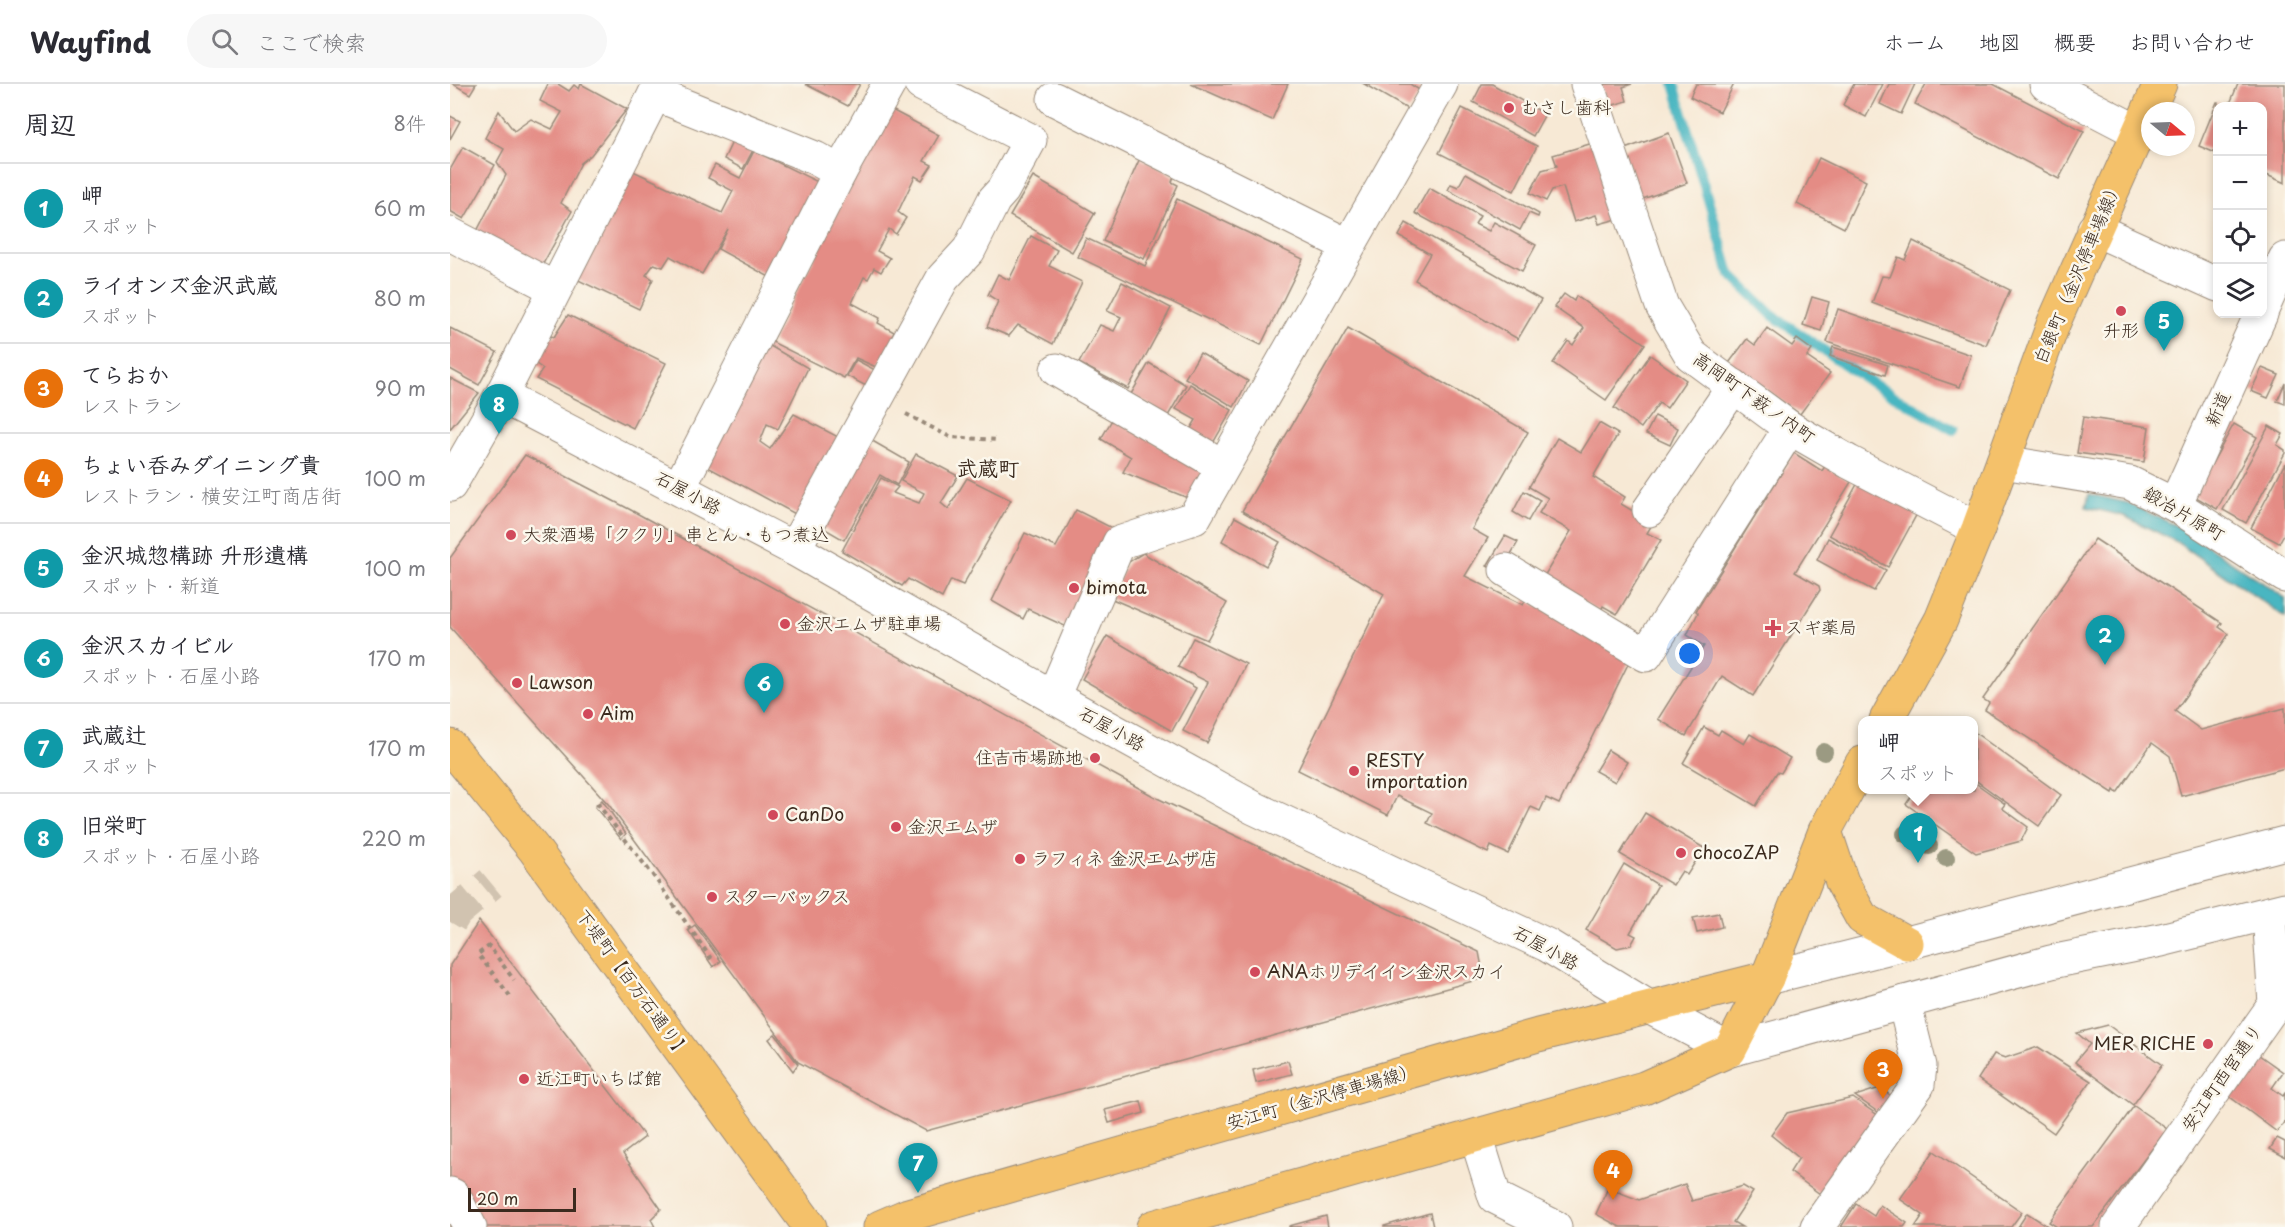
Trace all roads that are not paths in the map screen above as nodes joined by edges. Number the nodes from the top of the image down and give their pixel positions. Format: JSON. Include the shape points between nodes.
{"nodes":[{"id":1,"x":890,"y":84,"type":"edge"},
{"id":2,"x":921,"y":84,"type":"edge"},
{"id":3,"x":1441,"y":84,"type":"edge"},
{"id":4,"x":1587,"y":84,"type":"edge"},
{"id":5,"x":2046,"y":84,"type":"edge"},
{"id":6,"x":2160,"y":84,"type":"edge"},
{"id":7,"x":658,"y":89,"type":"edge"},
{"id":8,"x":1057,"y":92,"type":"edge"},
{"id":9,"x":2138,"y":132,"type":"junction"},
{"id":10,"x":1030,"y":140,"type":"junction"},
{"id":11,"x":840,"y":172,"type":"junction"},
{"id":12,"x":2094,"y":229,"type":"junction"},
{"id":13,"x":450,"y":234,"type":"edge"},
{"id":14,"x":1347,"y":245,"type":"junction"},
{"id":15,"x":2285,"y":259,"type":"edge"},
{"id":16,"x":2213,"y":283,"type":"edge"},
{"id":17,"x":554,"y":288,"type":"junction"},
{"id":18,"x":2267,"y":298,"type":"edge"},
{"id":19,"x":2258,"y":318,"type":"edge"},
{"id":20,"x":1057,"y":370,"type":"dead end"},
{"id":21,"x":1734,"y":386,"type":"junction"},
{"id":22,"x":501,"y":396,"type":"junction"},
{"id":23,"x":1790,"y":428,"type":"junction"},
{"id":24,"x":2003,"y":462,"type":"junction"},
{"id":25,"x":1221,"y":465,"type":"junction"},
{"id":26,"x":450,"y":485,"type":"edge"},
{"id":27,"x":680,"y":488,"type":"junction"},
{"id":28,"x":2175,"y":505,"type":"junction"},
{"id":29,"x":1649,"y":510,"type":"dead end"},
{"id":30,"x":1978,"y":529,"type":"junction"},
{"id":31,"x":794,"y":549,"type":"junction"},
{"id":32,"x":1506,"y":570,"type":"dead end"},
{"id":33,"x":2285,"y":576,"type":"edge"},
{"id":34,"x":1053,"y":697,"type":"junction"},
{"id":35,"x":1888,"y":716,"type":"edge"},
{"id":36,"x":450,"y":746,"type":"edge"},
{"id":37,"x":1858,"y":772,"type":"edge"},
{"id":38,"x":1825,"y":831,"type":"junction"},
{"id":39,"x":2285,"y":843,"type":"edge"},
{"id":40,"x":2277,"y":911,"type":"edge"},
{"id":41,"x":1907,"y":943,"type":"junction"},
{"id":42,"x":1767,"y":978,"type":"junction"},
{"id":43,"x":1904,"y":1002,"type":"junction"},
{"id":44,"x":1647,"y":1006,"type":"junction"},
{"id":45,"x":1730,"y":1050,"type":"junction"},
{"id":46,"x":1476,"y":1136,"type":"junction"},
{"id":47,"x":450,"y":1194,"type":"edge"},
{"id":48,"x":470,"y":1227,"type":"edge"},
{"id":49,"x":810,"y":1227,"type":"edge"},
{"id":50,"x":880,"y":1227,"type":"edge"},
{"id":51,"x":1153,"y":1227,"type":"edge"},
{"id":52,"x":1555,"y":1227,"type":"edge"},
{"id":53,"x":1817,"y":1227,"type":"edge"},
{"id":54,"x":2118,"y":1227,"type":"edge"}],
"edges":[{"from":1,"to":11,"type":"street"},
{"from":2,"to":10,"type":"street"},
{"from":3,"to":14,"type":"street"},
{"from":4,"to":21,"type":"street","name":"高岡町下薮ノ内町","via":[[1662,306],[1690,355]]},
{"from":5,"to":9,"type":"street"},
{"from":6,"to":9,"type":"main road","name":"白銀町（金沢停車場線）"},
{"from":7,"to":11,"type":"street"},
{"from":7,"to":17,"type":"street"},
{"from":8,"to":10,"type":"street"},
{"from":8,"to":14,"type":"street"},
{"from":9,"to":12,"type":"main road","name":"白銀町（金沢停車場線）"},
{"from":10,"to":31,"type":"street","via":[[975,240],[943,278]]},
{"from":11,"to":27,"type":"street"},
{"from":12,"to":16,"type":"street"},
{"from":12,"to":24,"type":"main road","name":"白銀町（金沢停車場線）","via":[[2054,322]]},
{"from":13,"to":17,"type":"street"},
{"from":14,"to":25,"type":"street"},
{"from":15,"to":18,"type":"street","name":"新道"},
{"from":17,"to":22,"type":"street"},
{"from":19,"to":28,"type":"street","name":"新道"},
{"from":20,"to":25,"type":"street"},
{"from":21,"to":23,"type":"street","name":"高岡町下薮ノ内町"},
{"from":21,"to":29,"type":"street"},
{"from":22,"to":26,"type":"street"},
{"from":22,"to":27,"type":"street","name":"石屋小路"},
{"from":23,"to":30,"type":"street","name":"高岡町下薮ノ内町"},
{"from":23,"to":32,"type":"street","via":[[1646,655]]},
{"from":24,"to":28,"type":"street","name":"鍛冶片原町","via":[[2130,483]]},
{"from":24,"to":30,"type":"main road"},
{"from":25,"to":34,"type":"street","via":[[1194,518],[1119,543]]},
{"from":27,"to":31,"type":"street","name":"石屋小路"},
{"from":28,"to":33,"type":"street","name":"鍛冶片原町"},
{"from":30,"to":35,"type":"main road","via":[[1941,620]]},
{"from":31,"to":34,"type":"street","name":"石屋小路"},
{"from":34,"to":44,"type":"street","name":"石屋小路","via":[[1254,808],[1547,945]]},
{"from":36,"to":49,"type":"main road","name":"下堤町【百万石通り】","via":[[534,849]]},
{"from":37,"to":38,"type":"main road"},
{"from":38,"to":41,"type":"main road","via":[[1842,882],[1862,918]]},
{"from":38,"to":42,"type":"main road"},
{"from":39,"to":41,"type":"street"},
{"from":40,"to":43,"type":"street","via":[[2051,962]]},
{"from":40,"to":54,"type":"street","name":"安江町西宮通り","via":[[2275,1004]]},
{"from":41,"to":42,"type":"street"},
{"from":42,"to":44,"type":"main road","name":"安江町（金沢停車場線）"},
{"from":42,"to":45,"type":"main road"},
{"from":43,"to":45,"type":"street"},
{"from":43,"to":53,"type":"street","via":[[1920,1066],[1918,1085]]},
{"from":44,"to":45,"type":"street","name":"石屋小路"},
{"from":44,"to":50,"type":"main road","name":"安江町（金沢停車場線）","via":[[920,1211]]},
{"from":45,"to":46,"type":"main road","via":[[1644,1088]]},
{"from":46,"to":51,"type":"main road"},
{"from":46,"to":52,"type":"street","via":[[1495,1197]]},
{"from":47,"to":48,"type":"street"}]}
